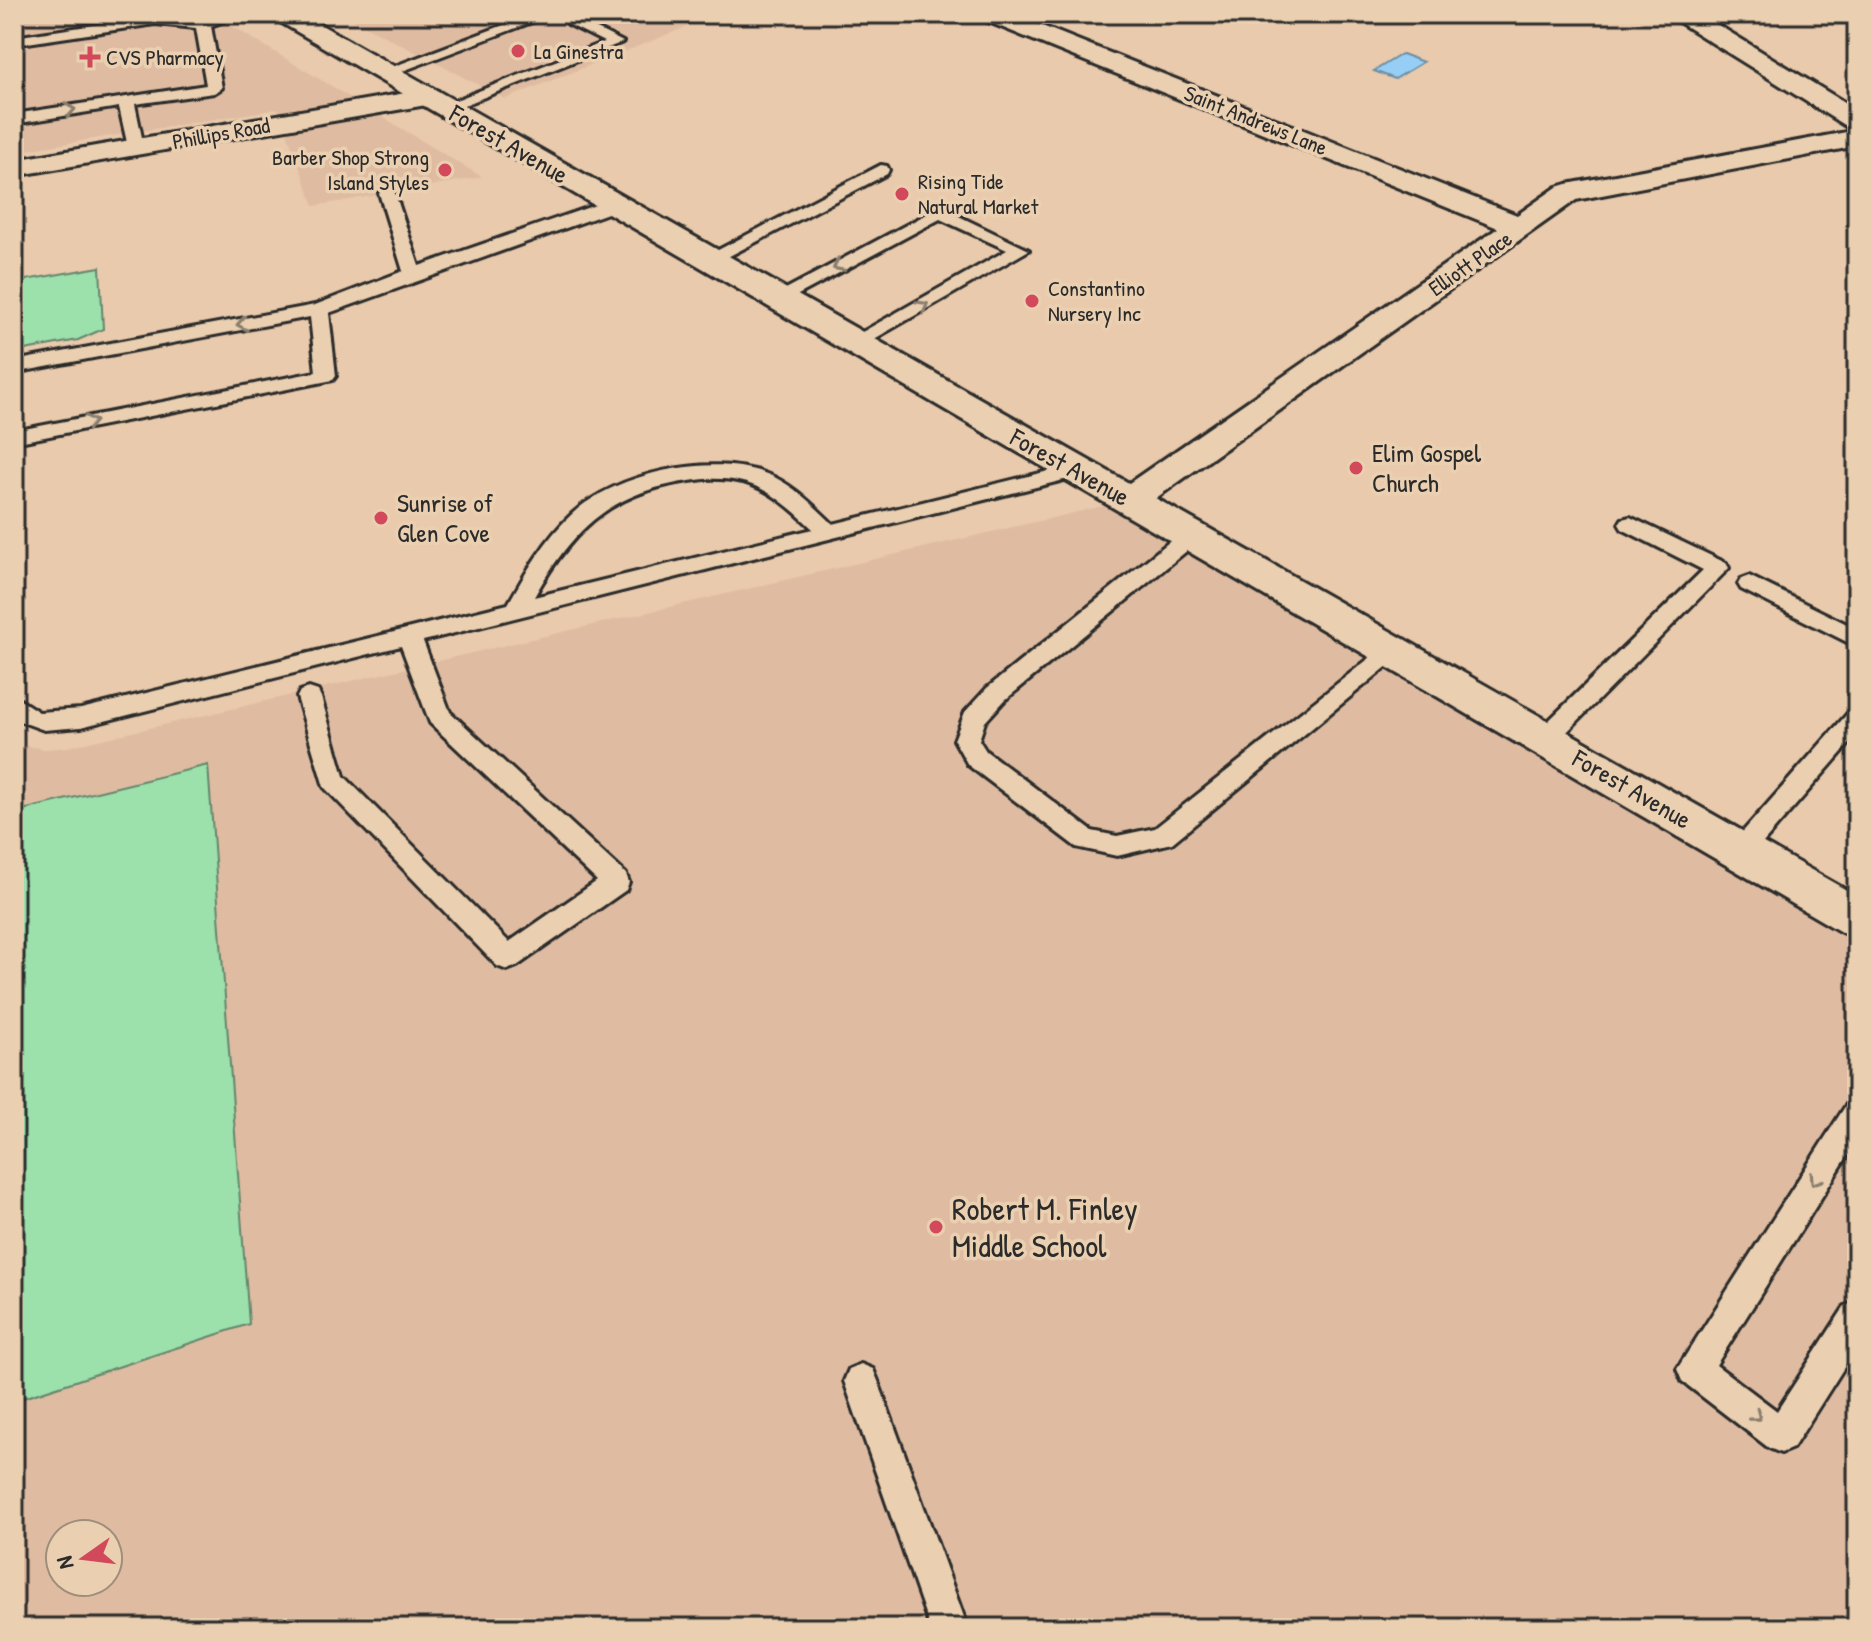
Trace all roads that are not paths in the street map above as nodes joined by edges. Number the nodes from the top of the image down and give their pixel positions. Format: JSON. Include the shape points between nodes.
{"nodes":[{"id":1,"x":235,"y":14,"type":"edge"},
{"id":2,"x":284,"y":14,"type":"edge"},
{"id":3,"x":546,"y":14,"type":"edge"},
{"id":4,"x":990,"y":14,"type":"edge"},
{"id":5,"x":1683,"y":14,"type":"edge"},
{"id":6,"x":573,"y":21,"type":"dead end"},
{"id":7,"x":203,"y":24,"type":"junction"},
{"id":8,"x":14,"y":41,"type":"edge"},
{"id":9,"x":387,"y":72,"type":"junction"},
{"id":10,"x":126,"y":101,"type":"junction"},
{"id":11,"x":437,"y":102,"type":"junction"},
{"id":12,"x":14,"y":119,"type":"edge"},
{"id":13,"x":1857,"y":121,"type":"edge"},
{"id":14,"x":1857,"y":138,"type":"edge"},
{"id":15,"x":136,"y":147,"type":"junction"},
{"id":16,"x":14,"y":168,"type":"edge"},
{"id":17,"x":881,"y":170,"type":"dead end"},
{"id":18,"x":387,"y":193,"type":"dead end"},
{"id":19,"x":613,"y":205,"type":"junction"},
{"id":20,"x":1521,"y":227,"type":"junction"},
{"id":21,"x":708,"y":260,"type":"junction"},
{"id":22,"x":413,"y":274,"type":"junction"},
{"id":23,"x":776,"y":299,"type":"junction"},
{"id":24,"x":319,"y":310,"type":"junction"},
{"id":25,"x":855,"y":344,"type":"junction"},
{"id":26,"x":14,"y":367,"type":"edge"},
{"id":27,"x":14,"y":437,"type":"edge"},
{"id":28,"x":1073,"y":471,"type":"junction"},
{"id":29,"x":1129,"y":500,"type":"junction"},
{"id":30,"x":1630,"y":524,"type":"dead end"},
{"id":31,"x":829,"y":532,"type":"junction"},
{"id":32,"x":1192,"y":535,"type":"junction"},
{"id":33,"x":1749,"y":584,"type":"dead end"},
{"id":34,"x":516,"y":610,"type":"junction"},
{"id":35,"x":409,"y":636,"type":"junction"},
{"id":36,"x":1857,"y":639,"type":"edge"},
{"id":37,"x":1394,"y":651,"type":"junction"},
{"id":38,"x":309,"y":697,"type":"dead end"},
{"id":39,"x":14,"y":705,"type":"edge"},
{"id":40,"x":1857,"y":719,"type":"edge"},
{"id":41,"x":1545,"y":739,"type":"junction"},
{"id":42,"x":1740,"y":852,"type":"junction"},
{"id":43,"x":1857,"y":919,"type":"edge"},
{"id":44,"x":1857,"y":1115,"type":"edge"},
{"id":45,"x":1857,"y":1317,"type":"edge"},
{"id":46,"x":861,"y":1381,"type":"dead end"},
{"id":47,"x":949,"y":1628,"type":"edge"}],
"edges":[{"from":1,"to":7,"type":"lane"},
{"from":2,"to":9,"type":"street","name":"Forest Avenue"},
{"from":3,"to":9,"type":"lane"},
{"from":4,"to":20,"type":"street","name":"Saint Andrews Lane"},
{"from":5,"to":13,"type":"street"},
{"from":6,"to":11,"type":"lane","via":[[616,42]]},
{"from":7,"to":8,"type":"lane","via":[[155,20]]},
{"from":7,"to":10,"type":"lane","via":[[214,88]]},
{"from":9,"to":11,"type":"street","name":"Forest Avenue"},
{"from":12,"to":10,"type":"lane","one_way":true},
{"from":10,"to":15,"type":"lane"},
{"from":11,"to":15,"type":"street","name":"Phillips Road"},
{"from":11,"to":19,"type":"street","name":"Forest Avenue"},
{"from":14,"to":20,"type":"street","name":"Elliott Place","via":[[1577,190]]},
{"from":15,"to":16,"type":"street","name":"Phillips Road"},
{"from":17,"to":21,"type":"lane"},
{"from":18,"to":22,"type":"lane"},
{"from":19,"to":21,"type":"street","name":"Forest Avenue"},
{"from":19,"to":22,"type":"lane"},
{"from":20,"to":29,"type":"street","name":"Elliott Place"},
{"from":21,"to":23,"type":"street","name":"Forest Avenue"},
{"from":22,"to":24,"type":"lane"},
{"from":23,"to":25,"type":"street","name":"Forest Avenue"},
{"from":25,"to":23,"type":"lane","one_way":true,"via":[[1020,250],[940,212]]},
{"from":24,"to":26,"type":"lane","one_way":true},
{"from":27,"to":24,"type":"lane","one_way":true,"via":[[326,376]]},
{"from":25,"to":28,"type":"street","name":"Forest Avenue"},
{"from":28,"to":29,"type":"street","name":"Forest Avenue"},
{"from":28,"to":31,"type":"lane"},
{"from":29,"to":32,"type":"street","name":"Forest Avenue"},
{"from":30,"to":41,"type":"lane","via":[[1718,568]]},
{"from":31,"to":34,"type":"lane"},
{"from":31,"to":34,"type":"lane","via":[[797,502],[747,475],[699,473],[659,481],[616,494],[591,510],[551,552]]},
{"from":32,"to":37,"type":"street","name":"Forest Avenue"},
{"from":32,"to":37,"type":"lane","via":[[996,694],[974,718],[966,740],[977,758],[1085,840],[1117,846],[1163,836]]},
{"from":33,"to":36,"type":"lane"},
{"from":34,"to":35,"type":"lane"},
{"from":35,"to":38,"type":"lane","via":[[439,717],[616,882],[507,958],[333,780]]},
{"from":35,"to":39,"type":"lane","via":[[81,718],[25,718]]},
{"from":37,"to":41,"type":"street","name":"Forest Avenue"},
{"from":40,"to":42,"type":"lane"},
{"from":41,"to":42,"type":"street","name":"Forest Avenue"},
{"from":42,"to":43,"type":"street","name":"Forest Avenue"},
{"from":44,"to":45,"type":"lane","one_way":true,"via":[[1694,1369],[1781,1436]]},
{"from":46,"to":47,"type":"lane"}]}
